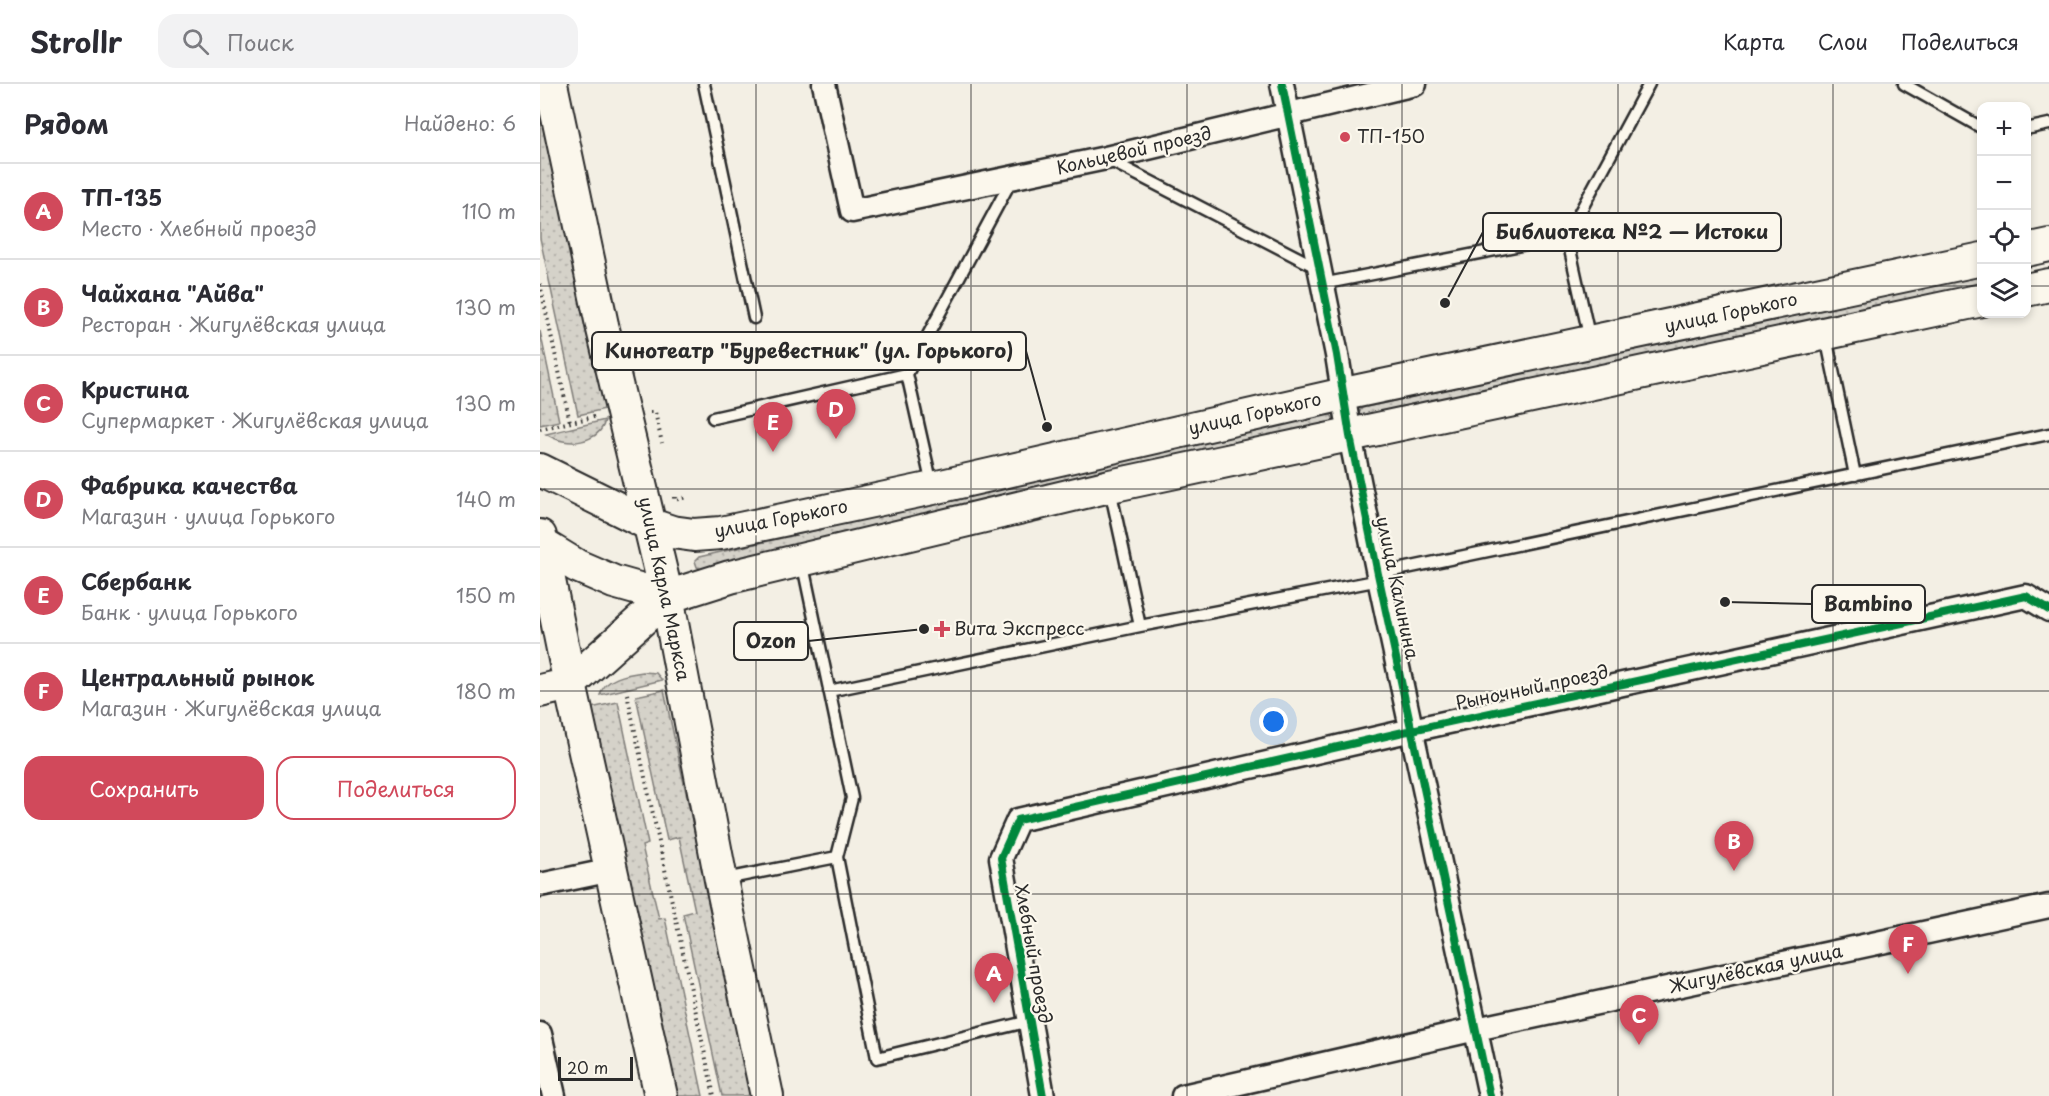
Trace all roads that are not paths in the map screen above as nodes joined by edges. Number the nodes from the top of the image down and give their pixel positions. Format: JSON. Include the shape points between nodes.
{"nodes":[{"id":1,"x":551,"y":84,"type":"edge"},
{"id":2,"x":704,"y":84,"type":"edge"},
{"id":3,"x":824,"y":84,"type":"edge"},
{"id":4,"x":1282,"y":84,"type":"edge"},
{"id":5,"x":1415,"y":84,"type":"edge"},
{"id":6,"x":1649,"y":84,"type":"edge"},
{"id":7,"x":1904,"y":84,"type":"edge"},
{"id":8,"x":1289,"y":115,"type":"junction"},
{"id":9,"x":2049,"y":124,"type":"edge"},
{"id":10,"x":1977,"y":125,"type":"edge"},
{"id":11,"x":2031,"y":128,"type":"edge"},
{"id":12,"x":1106,"y":158,"type":"junction"},
{"id":13,"x":1012,"y":179,"type":"junction"},
{"id":14,"x":1567,"y":236,"type":"junction"},
{"id":15,"x":2049,"y":245,"type":"edge"},
{"id":16,"x":2031,"y":249,"type":"edge"},
{"id":17,"x":1977,"y":260,"type":"edge"},
{"id":18,"x":1321,"y":276,"type":"junction"},
{"id":19,"x":2049,"y":285,"type":"edge"},
{"id":20,"x":2031,"y":289,"type":"edge"},
{"id":21,"x":1977,"y":301,"type":"edge"},
{"id":22,"x":754,"y":318,"type":"dead end"},
{"id":23,"x":1826,"y":334,"type":"junction"},
{"id":24,"x":1590,"y":343,"type":"junction"},
{"id":25,"x":907,"y":374,"type":"junction"},
{"id":26,"x":1344,"y":394,"type":"junction"},
{"id":27,"x":713,"y":418,"type":"dead end"},
{"id":28,"x":2049,"y":434,"type":"edge"},
{"id":29,"x":1350,"y":436,"type":"junction"},
{"id":30,"x":540,"y":470,"type":"edge"},
{"id":31,"x":1855,"y":475,"type":"junction"},
{"id":32,"x":1110,"y":486,"type":"junction"},
{"id":33,"x":933,"y":488,"type":"junction"},
{"id":34,"x":651,"y":525,"type":"junction"},
{"id":35,"x":541,"y":540,"type":"edge"},
{"id":36,"x":802,"y":560,"type":"junction"},
{"id":37,"x":1379,"y":577,"type":"junction"},
{"id":38,"x":668,"y":597,"type":"junction"},
{"id":39,"x":2049,"y":610,"type":"edge"},
{"id":40,"x":1140,"y":626,"type":"junction"},
{"id":41,"x":555,"y":687,"type":"edge"},
{"id":42,"x":829,"y":691,"type":"junction"},
{"id":43,"x":1412,"y":730,"type":"junction"},
{"id":44,"x":1018,"y":820,"type":"joint"},
{"id":45,"x":837,"y":856,"type":"junction"},
{"id":46,"x":612,"y":870,"type":"junction"},
{"id":47,"x":722,"y":880,"type":"junction"},
{"id":48,"x":540,"y":885,"type":"edge"},
{"id":49,"x":2049,"y":906,"type":"edge"},
{"id":50,"x":1030,"y":1022,"type":"junction"},
{"id":51,"x":1476,"y":1029,"type":"junction"},
{"id":52,"x":540,"y":1034,"type":"edge"},
{"id":53,"x":543,"y":1072,"type":"edge"},
{"id":54,"x":554,"y":1096,"type":"edge"},
{"id":55,"x":661,"y":1096,"type":"edge"},
{"id":56,"x":767,"y":1096,"type":"edge"},
{"id":57,"x":1043,"y":1096,"type":"edge"},
{"id":58,"x":1183,"y":1096,"type":"edge"},
{"id":59,"x":1490,"y":1096,"type":"edge"}],
"edges":[{"from":1,"to":34,"type":"main road","name":"улица Карла Маркса","via":[[602,325]]},
{"from":2,"to":22,"type":"lane"},
{"from":3,"to":13,"type":"street","name":"Кольцевой проезд","via":[[852,211]]},
{"from":4,"to":8,"type":"street","name":"улица Калинина"},
{"from":5,"to":8,"type":"street","name":"Кольцевой проезд"},
{"from":6,"to":14,"type":"lane"},
{"from":7,"to":10,"type":"lane"},
{"from":8,"to":12,"type":"street","name":"Кольцевой проезд"},
{"from":8,"to":18,"type":"street","name":"улица Калинина"},
{"from":9,"to":11,"type":"lane"},
{"from":12,"to":13,"type":"street","name":"Кольцевой проезд"},
{"from":12,"to":18,"type":"lane"},
{"from":13,"to":25,"type":"lane"},
{"from":14,"to":18,"type":"lane"},
{"from":14,"to":24,"type":"lane"},
{"from":15,"to":16,"type":"main road"},
{"from":17,"to":24,"type":"main road","name":"улица Горького"},
{"from":18,"to":26,"type":"street","name":"улица Калинина"},
{"from":19,"to":20,"type":"main road"},
{"from":21,"to":23,"type":"main road"},
{"from":23,"to":29,"type":"main road"},
{"from":23,"to":31,"type":"lane"},
{"from":24,"to":26,"type":"main road","name":"улица Горького"},
{"from":25,"to":27,"type":"lane"},
{"from":25,"to":33,"type":"lane"},
{"from":26,"to":29,"type":"street","name":"улица Калинина"},
{"from":26,"to":33,"type":"main road","name":"улица Горького"},
{"from":28,"to":31,"type":"lane"},
{"from":29,"to":32,"type":"main road"},
{"from":29,"to":37,"type":"street","name":"улица Калинина"},
{"from":30,"to":34,"type":"main road","name":"улица Горького"},
{"from":31,"to":37,"type":"lane"},
{"from":32,"to":36,"type":"main road"},
{"from":32,"to":40,"type":"lane"},
{"from":33,"to":34,"type":"main road","name":"улица Горького","via":[[721,533],[672,532]]},
{"from":34,"to":38,"type":"main road","name":"улица Карла Маркса"},
{"from":35,"to":38,"type":"main road","via":[[577,566],[614,582]]},
{"from":35,"to":41,"type":"main road"},
{"from":36,"to":38,"type":"main road"},
{"from":36,"to":42,"type":"lane"},
{"from":37,"to":40,"type":"lane"},
{"from":37,"to":43,"type":"street","name":"улица Калинина"},
{"from":38,"to":41,"type":"main road"},
{"from":38,"to":47,"type":"main road","name":"улица Карла Маркса"},
{"from":39,"to":43,"type":"street","name":"Рыночный проезд","via":[[2026,596]]},
{"from":40,"to":42,"type":"lane"},
{"from":41,"to":46,"type":"main road"},
{"from":42,"to":45,"type":"lane","via":[[852,798]]},
{"from":43,"to":44,"type":"street","name":"Рыночный проезд"},
{"from":43,"to":51,"type":"street","name":"улица Калинина"},
{"from":44,"to":50,"type":"street","name":"Хлебный проезд","via":[[1001,858]]},
{"from":45,"to":47,"type":"lane"},
{"from":45,"to":50,"type":"lane","via":[[877,1058]]},
{"from":46,"to":48,"type":"street"},
{"from":46,"to":55,"type":"main road"},
{"from":47,"to":56,"type":"main road","name":"улица Карла Маркса"},
{"from":49,"to":51,"type":"street","name":"Жигулёвская улица"},
{"from":50,"to":57,"type":"street","name":"Хлебный проезд"},
{"from":51,"to":58,"type":"street","name":"Жигулёвская улица"},
{"from":51,"to":59,"type":"street","name":"улица Калинина"},
{"from":52,"to":53,"type":"street"},
{"from":53,"to":54,"type":"street"}]}
